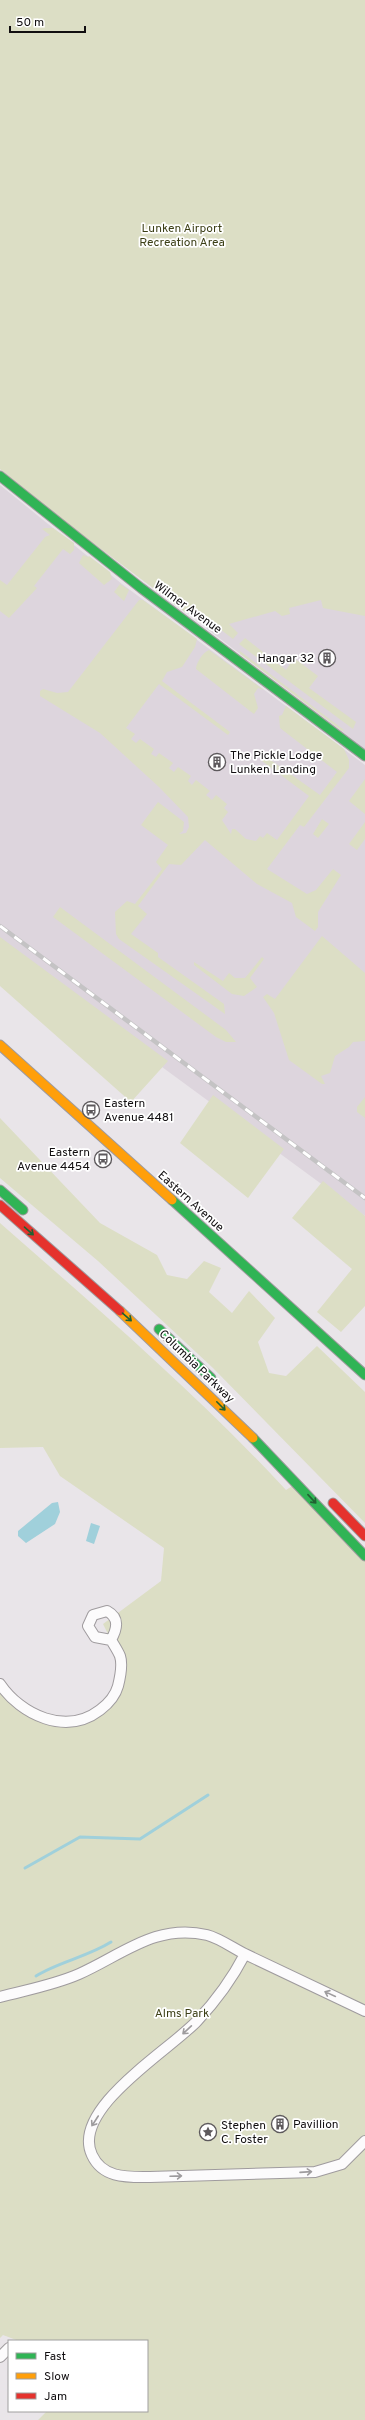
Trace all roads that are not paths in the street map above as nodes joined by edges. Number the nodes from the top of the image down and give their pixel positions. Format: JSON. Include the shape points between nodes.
{"nodes":[{"id":1,"x":0,"y":476,"type":"edge"},
{"id":2,"x":365,"y":756,"type":"edge"},
{"id":3,"x":0,"y":1045,"type":"edge"},
{"id":4,"x":0,"y":1190,"type":"edge"},
{"id":5,"x":0,"y":1205,"type":"edge"},
{"id":6,"x":30,"y":1216,"type":"dead end"},
{"id":7,"x":153,"y":1324,"type":"dead end"},
{"id":8,"x":365,"y":1375,"type":"edge"},
{"id":9,"x":221,"y":1388,"type":"dead end"},
{"id":10,"x":324,"y":1494,"type":"dead end"},
{"id":11,"x":365,"y":1536,"type":"edge"},
{"id":12,"x":365,"y":1556,"type":"edge"},
{"id":13,"x":111,"y":1640,"type":"dead end"},
{"id":14,"x":0,"y":1684,"type":"edge"},
{"id":15,"x":245,"y":1954,"type":"junction"},
{"id":16,"x":0,"y":1997,"type":"edge"},
{"id":17,"x":365,"y":2011,"type":"edge"},
{"id":18,"x":365,"y":2141,"type":"edge"},
{"id":19,"x":8,"y":2349,"type":"edge"},
{"id":20,"x":0,"y":2357,"type":"edge"}],
"edges":[{"from":1,"to":2,"type":"main road","name":"Wilmer Avenue","via":[[141,588]]},
{"from":3,"to":8,"type":"main road","name":"Eastern Avenue"},
{"from":4,"to":6,"type":"main road"},
{"from":5,"to":12,"type":"main road","name":"Columbia Parkway","one_way":true,"via":[[170,1356],[273,1458]]},
{"from":7,"to":9,"type":"main road","name":"Columbia Parkway"},
{"from":10,"to":11,"type":"main road"},
{"from":13,"to":14,"type":"street","via":[[120,1658],[120,1678],[116,1692],[108,1704],[91,1717],[72,1722],[58,1722],[37,1715],[19,1706]]},
{"from":15,"to":16,"type":"street","via":[[208,1935],[169,1933],[143,1940],[107,1961],[61,1981]]},
{"from":17,"to":15,"type":"street","one_way":true},
{"from":15,"to":18,"type":"street","one_way":true,"via":[[238,1968],[197,2021],[167,2050],[112,2094],[91,2126],[88,2143],[94,2160],[104,2170],[124,2177],[301,2173],[325,2170],[342,2164]]},
{"from":19,"to":20,"type":"street"}]}
